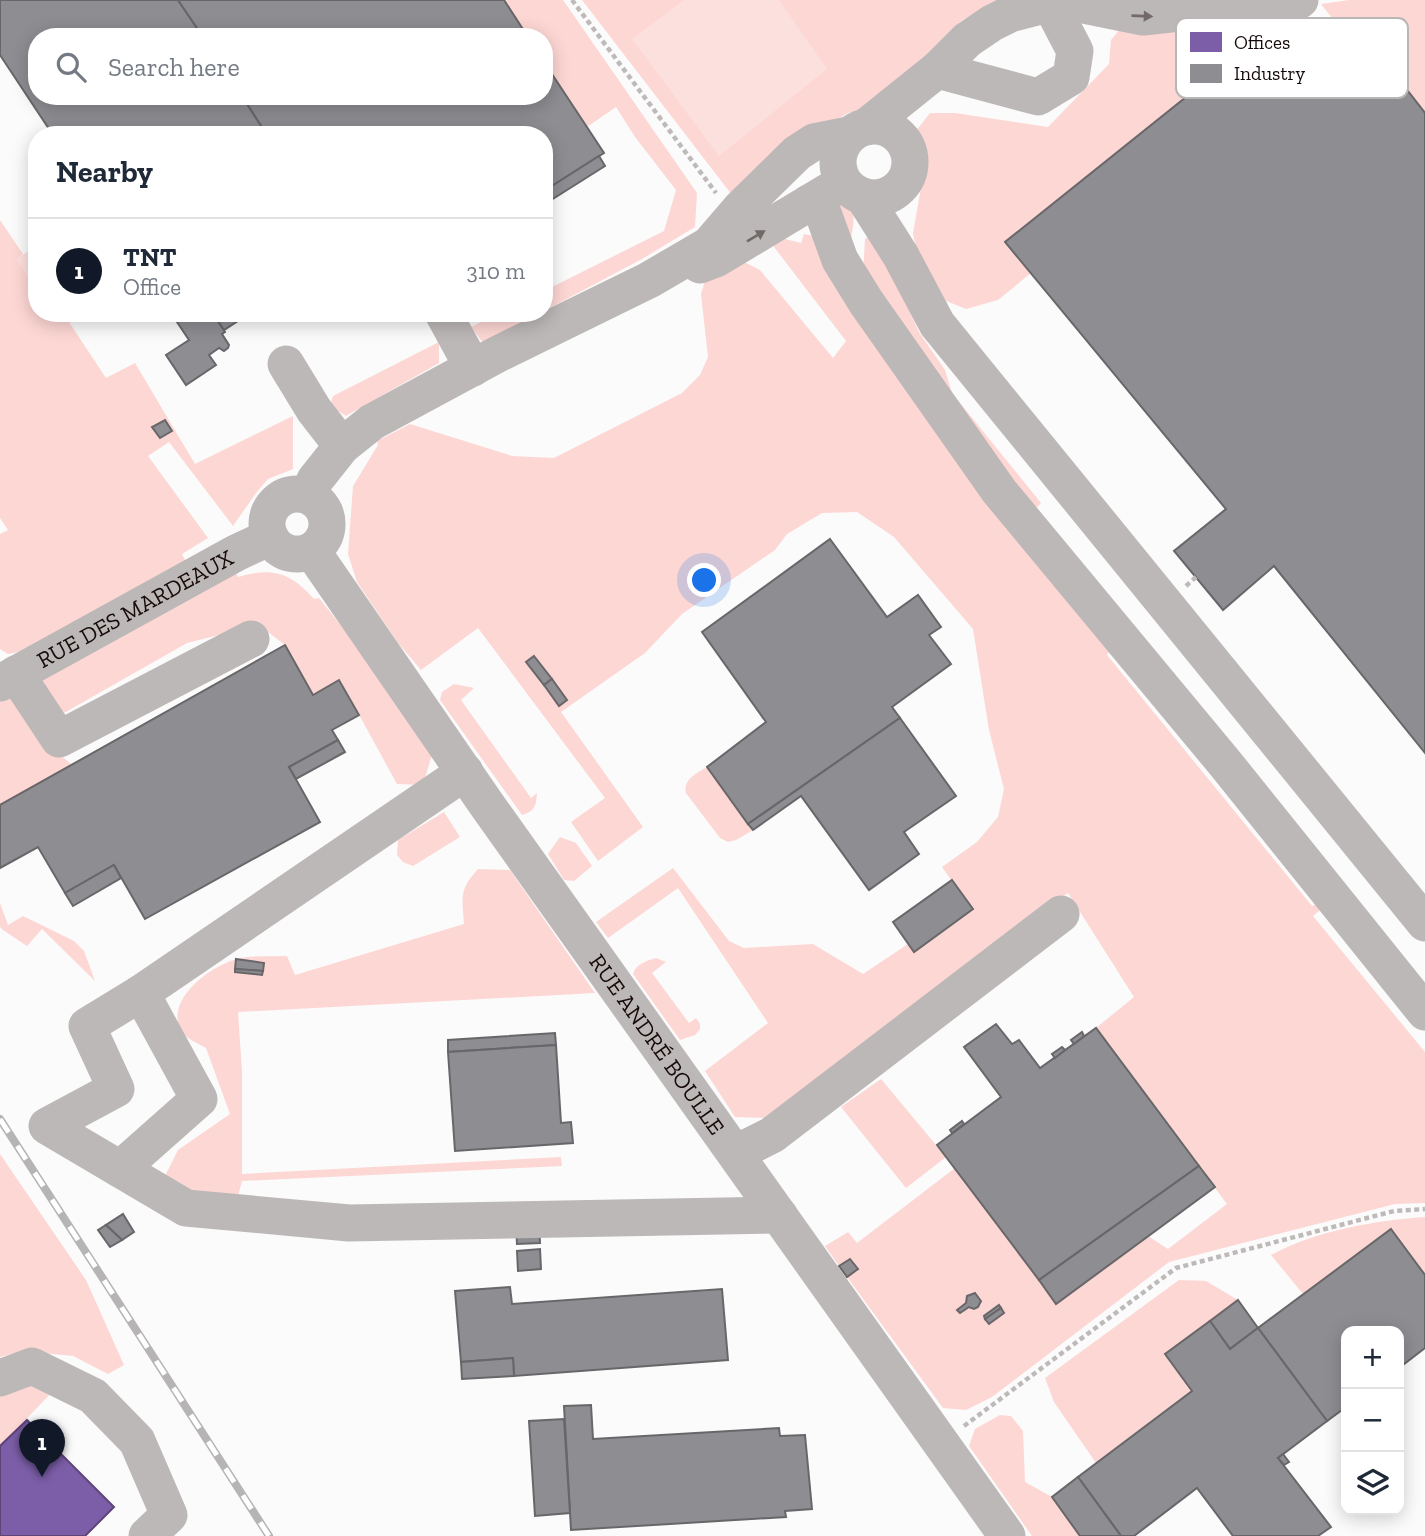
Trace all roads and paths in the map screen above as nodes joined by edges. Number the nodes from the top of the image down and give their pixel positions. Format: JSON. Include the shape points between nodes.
{"nodes":[{"id":1,"x":572,"y":0,"type":"edge"},
{"id":2,"x":1300,"y":0,"type":"edge"},
{"id":3,"x":1057,"y":1,"type":"edge"},
{"id":4,"x":937,"y":70,"type":"junction"},
{"id":5,"x":859,"y":157,"type":"junction"},
{"id":6,"x":809,"y":203,"type":"junction"},
{"id":7,"x":733,"y":217,"type":"junction"},
{"id":8,"x":901,"y":256,"type":"junction"},
{"id":9,"x":649,"y":281,"type":"junction"},
{"id":10,"x":866,"y":302,"type":"junction"},
{"id":11,"x":448,"y":322,"type":"edge"},
{"id":12,"x":286,"y":364,"type":"dead end"},
{"id":13,"x":473,"y":368,"type":"junction"},
{"id":14,"x":342,"y":446,"type":"junction"},
{"id":15,"x":308,"y":495,"type":"junction"},
{"id":16,"x":270,"y":537,"type":"junction"},
{"id":17,"x":312,"y":551,"type":"junction"},
{"id":18,"x":251,"y":639,"type":"dead end"},
{"id":19,"x":8,"y":679,"type":"edge"},
{"id":20,"x":465,"y":772,"type":"junction"},
{"id":21,"x":1061,"y":914,"type":"dead end"},
{"id":22,"x":1425,"y":923,"type":"edge"},
{"id":23,"x":141,"y":993,"type":"junction"},
{"id":24,"x":1425,"y":1012,"type":"edge"},
{"id":25,"x":736,"y":1153,"type":"junction"},
{"id":26,"x":120,"y":1169,"type":"junction"},
{"id":27,"x":1425,"y":1209,"type":"edge"},
{"id":28,"x":779,"y":1215,"type":"junction"},
{"id":29,"x":0,"y":1378,"type":"edge"},
{"id":30,"x":941,"y":1443,"type":"junction"},
{"id":31,"x":161,"y":1529,"type":"edge"},
{"id":32,"x":1007,"y":1536,"type":"edge"}],
"edges":[{"from":1,"to":7,"type":"path"},
{"from":3,"to":2,"type":"street","one_way":true,"via":[[1143,18]]},
{"from":3,"to":4,"type":"street","via":[[992,23]]},
{"from":3,"to":4,"type":"street","via":[[1075,51],[1070,77],[1038,97]]},
{"from":4,"to":5,"type":"street"},
{"from":5,"to":6,"type":"street"},
{"from":5,"to":7,"type":"street","via":[[814,142]]},
{"from":5,"to":8,"type":"street"},
{"from":5,"to":8,"type":"street","via":[[875,198],[887,195],[905,180]]},
{"from":5,"to":10,"type":"street","via":[[855,253],[857,278]]},
{"from":9,"to":6,"type":"street","one_way":true,"via":[[716,260]]},
{"from":6,"to":10,"type":"street","via":[[823,213],[840,260]]},
{"from":7,"to":9,"type":"street","via":[[709,245]]},
{"from":8,"to":22,"type":"street","via":[[937,324]]},
{"from":9,"to":13,"type":"street"},
{"from":10,"to":24,"type":"street","via":[[999,491]]},
{"from":11,"to":13,"type":"street"},
{"from":12,"to":14,"type":"street"},
{"from":13,"to":14,"type":"street","via":[[372,422]]},
{"from":14,"to":15,"type":"street","via":[[314,480]]},
{"from":15,"to":16,"type":"street","via":[[290,494],[275,503],[267,519]]},
{"from":15,"to":17,"type":"street","via":[[324,508],[327,517],[326,536]]},
{"from":16,"to":17,"type":"street","via":[[283,551]]},
{"from":16,"to":19,"type":"street","name":"RUE DES MARDEAUX"},
{"from":17,"to":20,"type":"street","name":"RUE ANDRÉ BOULLE"},
{"from":18,"to":19,"type":"street","via":[[59,739]]},
{"from":20,"to":23,"type":"street"},
{"from":20,"to":25,"type":"street","name":"RUE ANDRÉ BOULLE"},
{"from":21,"to":25,"type":"street","via":[[772,1135]]},
{"from":23,"to":26,"type":"street","via":[[199,1099]]},
{"from":23,"to":26,"type":"street","via":[[87,1026],[116,1089],[47,1126]]},
{"from":25,"to":28,"type":"street","name":"RUE ANDRÉ BOULLE"},
{"from":26,"to":28,"type":"street","via":[[186,1208],[349,1223]]},
{"from":27,"to":30,"type":"path","via":[[1394,1211],[1176,1268]]},
{"from":28,"to":30,"type":"street","name":"RUE ANDRÉ BOULLE"},
{"from":29,"to":31,"type":"street","via":[[32,1366],[93,1396],[137,1441]]},
{"from":30,"to":32,"type":"street","name":"RUE ANDRÉ BOULLE"}]}
